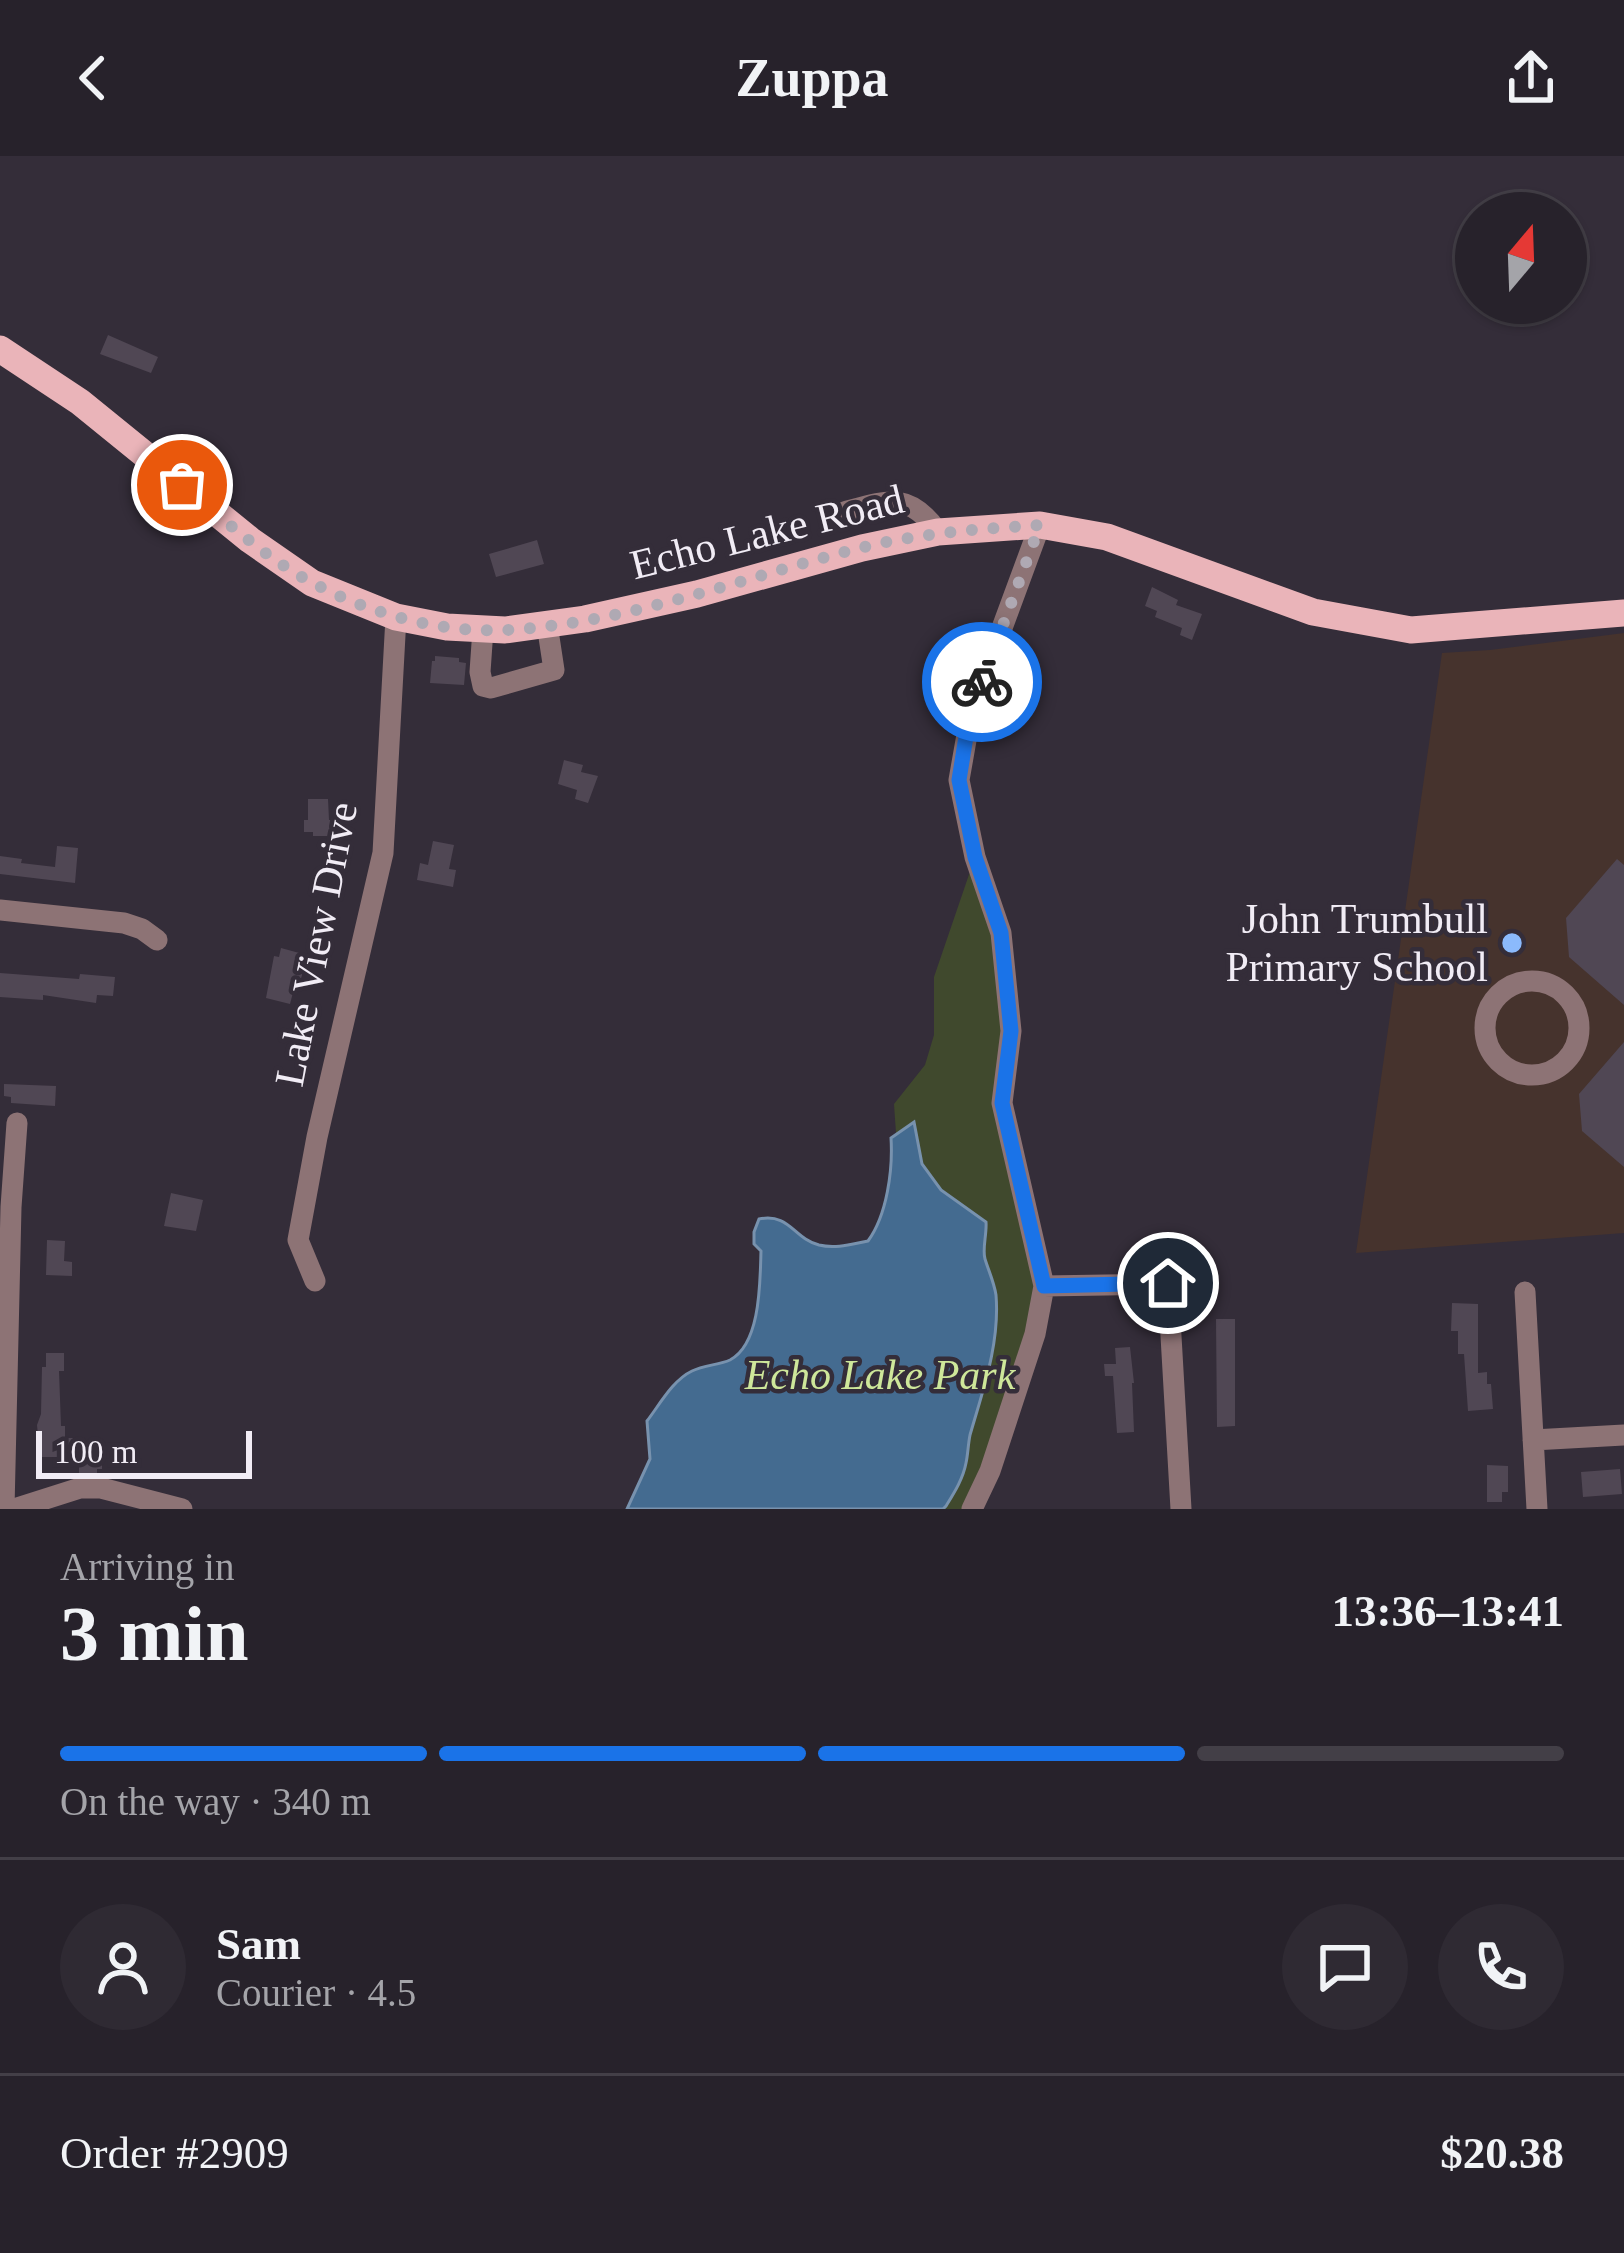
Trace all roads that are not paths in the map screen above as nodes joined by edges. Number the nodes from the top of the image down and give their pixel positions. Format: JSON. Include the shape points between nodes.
{"nodes":[{"id":1,"x":0,"y":349,"type":"edge"},
{"id":2,"x":844,"y":512,"type":"dead end"},
{"id":3,"x":1040,"y":525,"type":"junction"},
{"id":4,"x":938,"y":532,"type":"junction"},
{"id":5,"x":1624,"y":613,"type":"edge"},
{"id":6,"x":396,"y":617,"type":"junction"},
{"id":7,"x":547,"y":624,"type":"junction"},
{"id":8,"x":483,"y":629,"type":"junction"},
{"id":9,"x":0,"y":910,"type":"edge"},
{"id":10,"x":157,"y":940,"type":"dead end"},
{"id":11,"x":1532,"y":1075,"type":"joint"},
{"id":12,"x":17,"y":1123,"type":"dead end"},
{"id":13,"x":6,"y":1207,"type":"edge"},
{"id":14,"x":314,"y":1282,"type":"dead end"},
{"id":15,"x":1044,"y":1286,"type":"junction"},
{"id":16,"x":1525,"y":1292,"type":"dead end"},
{"id":17,"x":1624,"y":1435,"type":"edge"},
{"id":18,"x":1533,"y":1440,"type":"junction"},
{"id":19,"x":4,"y":1509,"type":"edge"},
{"id":20,"x":14,"y":1509,"type":"edge"},
{"id":21,"x":182,"y":1509,"type":"edge"},
{"id":22,"x":972,"y":1509,"type":"edge"},
{"id":23,"x":1181,"y":1509,"type":"edge"},
{"id":24,"x":1538,"y":1509,"type":"edge"}],
"edges":[{"from":1,"to":6,"type":"main road","name":"Echo Lake Road","via":[[312,583]]},
{"from":2,"to":4,"type":"street","via":[[907,502]]},
{"from":3,"to":4,"type":"main road","name":"Echo Lake Road"},
{"from":3,"to":5,"type":"main road","name":"Echo Lake Road","via":[[1107,537],[1313,612],[1411,630]]},
{"from":3,"to":15,"type":"street","via":[[970,712],[959,780],[1001,933],[1011,1031],[1002,1103]]},
{"from":4,"to":7,"type":"main road","name":"Echo Lake Road"},
{"from":6,"to":8,"type":"main road","name":"Echo Lake Road"},
{"from":6,"to":14,"type":"street","name":"Lake View Drive","via":[[382,853],[298,1240]]},
{"from":7,"to":8,"type":"main road","name":"Echo Lake Road"},
{"from":7,"to":8,"type":"street","via":[[554,670],[491,688],[480,672]]},
{"from":9,"to":10,"type":"street","via":[[124,922]]},
{"from":11,"to":11,"type":"street","via":[[1492,1053],[1485,1023],[1498,995],[1541,981],[1568,996],[1580,1024],[1562,1065]]},
{"from":12,"to":13,"type":"street"},
{"from":13,"to":19,"type":"street"},
{"from":15,"to":22,"type":"street","via":[[1035,1334]]},
{"from":15,"to":23,"type":"street","via":[[1168,1283]]},
{"from":16,"to":18,"type":"street"},
{"from":17,"to":18,"type":"street"},
{"from":18,"to":24,"type":"street"},
{"from":20,"to":21,"type":"street","via":[[80,1488]]}]}
